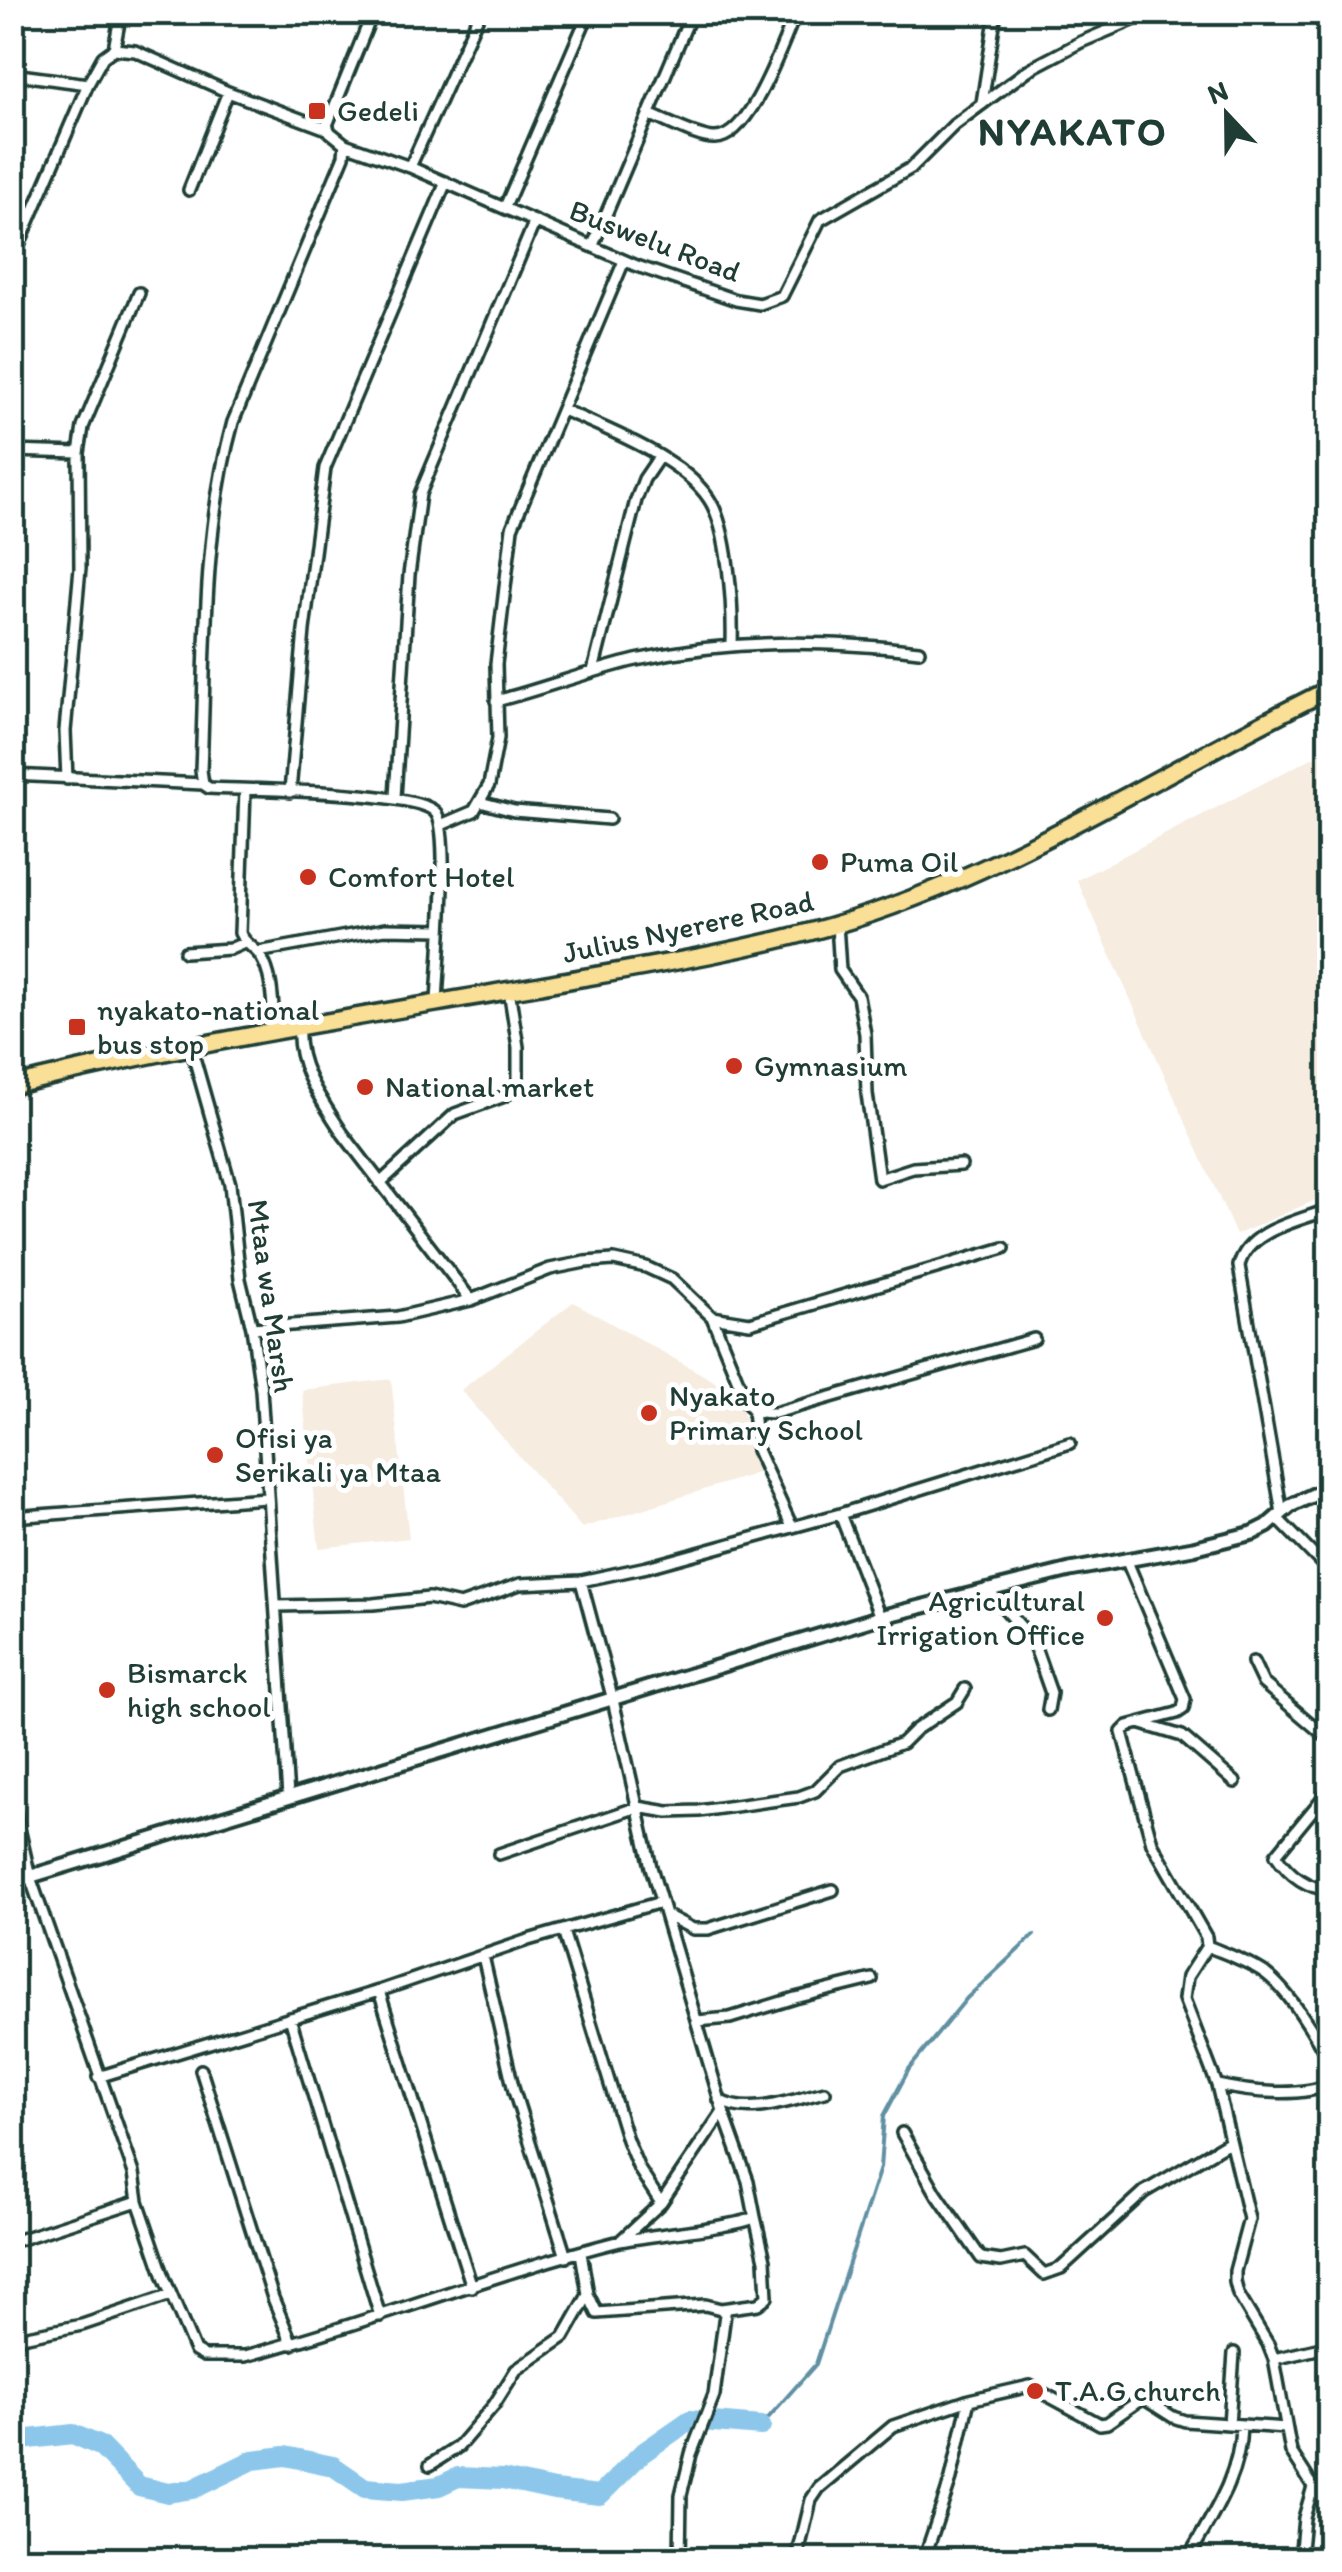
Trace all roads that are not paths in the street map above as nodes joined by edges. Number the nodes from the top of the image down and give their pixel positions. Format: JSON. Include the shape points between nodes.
{"nodes":[{"id":1,"x":121,"y":12,"type":"edge"},
{"id":2,"x":373,"y":12,"type":"edge"},
{"id":3,"x":480,"y":12,"type":"edge"},
{"id":4,"x":590,"y":12,"type":"edge"},
{"id":5,"x":692,"y":12,"type":"edge"},
{"id":6,"x":796,"y":12,"type":"edge"},
{"id":7,"x":996,"y":12,"type":"edge"},
{"id":8,"x":1152,"y":12,"type":"edge"},
{"id":9,"x":114,"y":49,"type":"junction"},
{"id":10,"x":12,"y":74,"type":"edge"},
{"id":11,"x":88,"y":84,"type":"junction"},
{"id":12,"x":228,"y":92,"type":"junction"},
{"id":13,"x":982,"y":103,"type":"junction"},
{"id":14,"x":648,"y":114,"type":"junction"},
{"id":15,"x":328,"y":129,"type":"junction"},
{"id":16,"x":345,"y":144,"type":"junction"},
{"id":17,"x":410,"y":167,"type":"junction"},
{"id":18,"x":446,"y":182,"type":"junction"},
{"id":19,"x":188,"y":190,"type":"dead end"},
{"id":20,"x":505,"y":208,"type":"junction"},
{"id":21,"x":536,"y":221,"type":"junction"},
{"id":22,"x":593,"y":245,"type":"junction"},
{"id":23,"x":12,"y":261,"type":"edge"},
{"id":24,"x":624,"y":261,"type":"junction"},
{"id":25,"x":139,"y":293,"type":"dead end"},
{"id":26,"x":563,"y":410,"type":"junction"},
{"id":27,"x":12,"y":451,"type":"edge"},
{"id":28,"x":79,"y":453,"type":"junction"},
{"id":29,"x":659,"y":458,"type":"junction"},
{"id":30,"x":732,"y":645,"type":"junction"},
{"id":31,"x":919,"y":650,"type":"dead end"},
{"id":32,"x":593,"y":672,"type":"junction"},
{"id":33,"x":1330,"y":689,"type":"edge"},
{"id":34,"x":496,"y":701,"type":"junction"},
{"id":35,"x":12,"y":775,"type":"edge"},
{"id":36,"x":66,"y":778,"type":"junction"},
{"id":37,"x":204,"y":784,"type":"junction"},
{"id":38,"x":245,"y":790,"type":"junction"},
{"id":39,"x":290,"y":792,"type":"junction"},
{"id":40,"x":395,"y":797,"type":"junction"},
{"id":41,"x":480,"y":802,"type":"junction"},
{"id":42,"x":608,"y":819,"type":"dead end"},
{"id":43,"x":441,"y":825,"type":"junction"},
{"id":44,"x":837,"y":924,"type":"junction"},
{"id":45,"x":440,"y":930,"type":"junction"},
{"id":46,"x":244,"y":943,"type":"junction"},
{"id":47,"x":185,"y":952,"type":"dead end"},
{"id":48,"x":258,"y":952,"type":"junction"},
{"id":49,"x":509,"y":990,"type":"junction"},
{"id":50,"x":436,"y":1003,"type":"junction"},
{"id":51,"x":299,"y":1028,"type":"junction"},
{"id":52,"x":274,"y":1032,"type":"junction"},
{"id":53,"x":191,"y":1047,"type":"junction"},
{"id":54,"x":12,"y":1086,"type":"edge"},
{"id":55,"x":961,"y":1165,"type":"dead end"},
{"id":56,"x":380,"y":1183,"type":"junction"},
{"id":57,"x":1330,"y":1209,"type":"edge"},
{"id":58,"x":1004,"y":1248,"type":"dead end"},
{"id":59,"x":471,"y":1300,"type":"junction"},
{"id":60,"x":712,"y":1317,"type":"junction"},
{"id":61,"x":252,"y":1328,"type":"junction"},
{"id":62,"x":1034,"y":1339,"type":"dead end"},
{"id":63,"x":752,"y":1410,"type":"junction"},
{"id":64,"x":1070,"y":1444,"type":"dead end"},
{"id":65,"x":1330,"y":1487,"type":"edge"},
{"id":66,"x":266,"y":1498,"type":"junction"},
{"id":67,"x":840,"y":1514,"type":"junction"},
{"id":68,"x":1280,"y":1516,"type":"junction"},
{"id":69,"x":12,"y":1517,"type":"edge"},
{"id":70,"x":792,"y":1527,"type":"junction"},
{"id":71,"x":1126,"y":1559,"type":"junction"},
{"id":72,"x":1330,"y":1572,"type":"edge"},
{"id":73,"x":582,"y":1581,"type":"junction"},
{"id":74,"x":987,"y":1589,"type":"junction"},
{"id":75,"x":277,"y":1606,"type":"junction"},
{"id":76,"x":880,"y":1617,"type":"junction"},
{"id":77,"x":1253,"y":1662,"type":"dead end"},
{"id":78,"x":964,"y":1689,"type":"dead end"},
{"id":79,"x":614,"y":1700,"type":"junction"},
{"id":80,"x":1048,"y":1710,"type":"dead end"},
{"id":81,"x":1142,"y":1724,"type":"junction"},
{"id":82,"x":1330,"y":1740,"type":"edge"},
{"id":83,"x":1236,"y":1782,"type":"dead end"},
{"id":84,"x":1330,"y":1790,"type":"edge"},
{"id":85,"x":12,"y":1797,"type":"edge"},
{"id":86,"x":288,"y":1797,"type":"junction"},
{"id":87,"x":638,"y":1807,"type":"junction"},
{"id":88,"x":499,"y":1854,"type":"dead end"},
{"id":89,"x":30,"y":1877,"type":"junction"},
{"id":90,"x":12,"y":1882,"type":"edge"},
{"id":91,"x":833,"y":1890,"type":"dead end"},
{"id":92,"x":1330,"y":1890,"type":"edge"},
{"id":93,"x":661,"y":1902,"type":"junction"},
{"id":94,"x":668,"y":1916,"type":"junction"},
{"id":95,"x":563,"y":1931,"type":"junction"},
{"id":96,"x":1207,"y":1946,"type":"junction"},
{"id":97,"x":484,"y":1956,"type":"junction"},
{"id":98,"x":872,"y":1980,"type":"dead end"},
{"id":99,"x":380,"y":1991,"type":"junction"},
{"id":100,"x":290,"y":2018,"type":"junction"},
{"id":101,"x":697,"y":2021,"type":"junction"},
{"id":102,"x":1325,"y":2043,"type":"edge"},
{"id":103,"x":1330,"y":2063,"type":"edge"},
{"id":104,"x":202,"y":2070,"type":"dead end"},
{"id":105,"x":98,"y":2077,"type":"junction"},
{"id":106,"x":1330,"y":2084,"type":"edge"},
{"id":107,"x":1218,"y":2085,"type":"junction"},
{"id":108,"x":825,"y":2092,"type":"dead end"},
{"id":109,"x":720,"y":2100,"type":"junction"},
{"id":110,"x":722,"y":2111,"type":"junction"},
{"id":111,"x":902,"y":2134,"type":"dead end"},
{"id":112,"x":1229,"y":2142,"type":"junction"},
{"id":113,"x":138,"y":2201,"type":"junction"},
{"id":114,"x":661,"y":2203,"type":"junction"},
{"id":115,"x":755,"y":2218,"type":"junction"},
{"id":116,"x":12,"y":2242,"type":"edge"},
{"id":117,"x":618,"y":2242,"type":"junction"},
{"id":118,"x":581,"y":2253,"type":"junction"},
{"id":119,"x":566,"y":2257,"type":"junction"},
{"id":120,"x":472,"y":2287,"type":"junction"},
{"id":121,"x":588,"y":2294,"type":"junction"},
{"id":122,"x":171,"y":2295,"type":"junction"},
{"id":123,"x":721,"y":2309,"type":"junction"},
{"id":124,"x":380,"y":2316,"type":"junction"},
{"id":125,"x":12,"y":2339,"type":"edge"},
{"id":126,"x":292,"y":2344,"type":"junction"},
{"id":127,"x":1330,"y":2346,"type":"edge"},
{"id":128,"x":1234,"y":2353,"type":"dead end"},
{"id":129,"x":1274,"y":2359,"type":"junction"},
{"id":130,"x":969,"y":2400,"type":"junction"},
{"id":131,"x":1235,"y":2425,"type":"junction"},
{"id":132,"x":1286,"y":2428,"type":"junction"},
{"id":133,"x":430,"y":2465,"type":"dead end"},
{"id":134,"x":1312,"y":2490,"type":"junction"},
{"id":135,"x":1330,"y":2513,"type":"edge"},
{"id":136,"x":798,"y":2554,"type":"dead end"},
{"id":137,"x":1189,"y":2559,"type":"edge"},
{"id":138,"x":680,"y":2560,"type":"edge"},
{"id":139,"x":928,"y":2560,"type":"edge"},
{"id":140,"x":1300,"y":2560,"type":"edge"}],
"edges":[{"from":1,"to":9,"type":"street"},
{"from":2,"to":15,"type":"street"},
{"from":3,"to":17,"type":"street"},
{"from":4,"to":20,"type":"street"},
{"from":5,"to":14,"type":"street"},
{"from":6,"to":14,"type":"street","via":[[749,116],[736,130],[712,138]]},
{"from":7,"to":13,"type":"street"},
{"from":8,"to":13,"type":"street","name":"Buswelu Road","via":[[1080,42]]},
{"from":9,"to":11,"type":"street"},
{"from":9,"to":12,"type":"street"},
{"from":10,"to":11,"type":"street"},
{"from":11,"to":23,"type":"street"},
{"from":12,"to":15,"type":"street"},
{"from":12,"to":19,"type":"street"},
{"from":13,"to":24,"type":"street","name":"Buswelu Road","via":[[912,168],[820,220],[788,287],[770,302],[736,300]]},
{"from":14,"to":22,"type":"street"},
{"from":15,"to":16,"type":"street"},
{"from":16,"to":17,"type":"street","name":"Buswelu Road"},
{"from":16,"to":37,"type":"street","via":[[222,462],[207,626]]},
{"from":17,"to":18,"type":"street","name":"Buswelu Road"},
{"from":18,"to":20,"type":"street","name":"Buswelu Road"},
{"from":18,"to":39,"type":"street","via":[[325,468]]},
{"from":20,"to":21,"type":"street","name":"Buswelu Road"},
{"from":21,"to":22,"type":"street","name":"Buswelu Road"},
{"from":21,"to":40,"type":"street","via":[[420,494],[408,574]]},
{"from":22,"to":24,"type":"street","name":"Buswelu Road"},
{"from":24,"to":26,"type":"street"},
{"from":25,"to":28,"type":"street","via":[[83,427]]},
{"from":26,"to":29,"type":"street"},
{"from":26,"to":34,"type":"street","via":[[512,528]]},
{"from":27,"to":28,"type":"street"},
{"from":28,"to":36,"type":"street","via":[[80,568]]},
{"from":29,"to":30,"type":"street","via":[[698,486],[716,512],[731,594]]},
{"from":29,"to":32,"type":"street","via":[[636,500]]},
{"from":30,"to":31,"type":"street","via":[[836,642]]},
{"from":30,"to":32,"type":"street"},
{"from":32,"to":34,"type":"street"},
{"from":33,"to":44,"type":"highway","name":"Julius Nyerere Road","via":[[1011,854]]},
{"from":34,"to":41,"type":"street","via":[[495,763]]},
{"from":35,"to":36,"type":"street"},
{"from":36,"to":37,"type":"street"},
{"from":37,"to":38,"type":"street"},
{"from":38,"to":39,"type":"street"},
{"from":38,"to":46,"type":"street","via":[[238,920]]},
{"from":39,"to":40,"type":"street"},
{"from":40,"to":43,"type":"street","via":[[428,806]]},
{"from":41,"to":42,"type":"street"},
{"from":41,"to":43,"type":"street"},
{"from":43,"to":45,"type":"street"},
{"from":44,"to":49,"type":"highway","name":"Julius Nyerere Road"},
{"from":44,"to":55,"type":"street","via":[[840,970],[858,996],[864,1023],[880,1179],[912,1168]]},
{"from":45,"to":48,"type":"street","via":[[385,929]]},
{"from":45,"to":50,"type":"street"},
{"from":46,"to":47,"type":"street"},
{"from":46,"to":48,"type":"street"},
{"from":48,"to":52,"type":"street","via":[[268,971]]},
{"from":49,"to":50,"type":"highway","name":"Julius Nyerere Road"},
{"from":49,"to":56,"type":"street","via":[[518,1088],[455,1114]]},
{"from":50,"to":51,"type":"highway","name":"Julius Nyerere Road"},
{"from":51,"to":52,"type":"highway","name":"Julius Nyerere Road"},
{"from":51,"to":56,"type":"street","via":[[301,1060]]},
{"from":52,"to":53,"type":"highway","name":"Julius Nyerere Road"},
{"from":53,"to":54,"type":"highway","name":"Julius Nyerere Road"},
{"from":53,"to":61,"type":"street","name":"Mtaa wa Marsh","via":[[230,1184]]},
{"from":56,"to":59,"type":"street"},
{"from":57,"to":68,"type":"street","via":[[1253,1240],[1242,1253]]},
{"from":58,"to":60,"type":"street","via":[[764,1321]]},
{"from":59,"to":60,"type":"street","via":[[550,1269],[614,1260],[672,1279]]},
{"from":59,"to":61,"type":"street","via":[[371,1321]]},
{"from":60,"to":63,"type":"street"},
{"from":61,"to":66,"type":"street","name":"Mtaa wa Marsh"},
{"from":62,"to":63,"type":"street","via":[[775,1413]]},
{"from":63,"to":70,"type":"street","via":[[757,1450]]},
{"from":64,"to":67,"type":"street"},
{"from":65,"to":68,"type":"street"},
{"from":66,"to":69,"type":"street"},
{"from":66,"to":75,"type":"street","name":"Mtaa wa Marsh"},
{"from":67,"to":70,"type":"street"},
{"from":67,"to":76,"type":"street"},
{"from":68,"to":71,"type":"street","via":[[1253,1533]]},
{"from":68,"to":72,"type":"street"},
{"from":70,"to":73,"type":"street"},
{"from":71,"to":74,"type":"street"},
{"from":71,"to":81,"type":"street","via":[[1185,1699],[1178,1713]]},
{"from":73,"to":75,"type":"street","via":[[520,1584],[460,1605],[429,1598]]},
{"from":73,"to":79,"type":"street"},
{"from":74,"to":76,"type":"street"},
{"from":74,"to":80,"type":"street","via":[[1032,1638],[1051,1692]]},
{"from":75,"to":86,"type":"street","name":"Mtaa wa Marsh"},
{"from":76,"to":79,"type":"street"},
{"from":77,"to":82,"type":"street","via":[[1263,1683]]},
{"from":78,"to":87,"type":"street","via":[[957,1702],[902,1743],[840,1766],[800,1797],[699,1812]]},
{"from":79,"to":86,"type":"street"},
{"from":79,"to":87,"type":"street"},
{"from":81,"to":83,"type":"street","via":[[1182,1736]]},
{"from":81,"to":96,"type":"street","via":[[1122,1732],[1152,1843]]},
{"from":84,"to":92,"type":"street","via":[[1276,1851],[1296,1878]]},
{"from":85,"to":89,"type":"street"},
{"from":86,"to":89,"type":"street"},
{"from":87,"to":88,"type":"street"},
{"from":87,"to":93,"type":"street"},
{"from":89,"to":90,"type":"street"},
{"from":89,"to":105,"type":"street"},
{"from":91,"to":94,"type":"street","via":[[708,1929]]},
{"from":93,"to":94,"type":"street"},
{"from":93,"to":95,"type":"street"},
{"from":94,"to":101,"type":"street"},
{"from":95,"to":97,"type":"street"},
{"from":95,"to":114,"type":"street","via":[[627,2140]]},
{"from":96,"to":102,"type":"street","via":[[1262,1971]]},
{"from":96,"to":107,"type":"street","via":[[1187,1977],[1184,1999]]},
{"from":97,"to":99,"type":"street"},
{"from":97,"to":119,"type":"street","via":[[514,2091]]},
{"from":98,"to":101,"type":"street"},
{"from":99,"to":100,"type":"street"},
{"from":99,"to":120,"type":"street"},
{"from":100,"to":105,"type":"street"},
{"from":100,"to":124,"type":"street"},
{"from":101,"to":109,"type":"street"},
{"from":102,"to":103,"type":"street"},
{"from":104,"to":126,"type":"street"},
{"from":105,"to":113,"type":"street"},
{"from":106,"to":107,"type":"street","via":[[1308,2092],[1257,2093]]},
{"from":107,"to":112,"type":"street"},
{"from":108,"to":109,"type":"street","via":[[750,2108]]},
{"from":109,"to":110,"type":"street"},
{"from":110,"to":114,"type":"street"},
{"from":110,"to":115,"type":"street"},
{"from":111,"to":112,"type":"street","via":[[982,2258],[1025,2256],[1044,2274],[1061,2268],[1144,2192]]},
{"from":112,"to":129,"type":"street","via":[[1249,2220],[1235,2282]]},
{"from":113,"to":116,"type":"street"},
{"from":113,"to":122,"type":"street"},
{"from":114,"to":117,"type":"street"},
{"from":115,"to":117,"type":"street"},
{"from":115,"to":123,"type":"street","via":[[767,2298]]},
{"from":117,"to":118,"type":"street"},
{"from":118,"to":119,"type":"street"},
{"from":118,"to":121,"type":"street"},
{"from":119,"to":120,"type":"street"},
{"from":120,"to":124,"type":"street"},
{"from":121,"to":123,"type":"street","via":[[603,2314]]},
{"from":121,"to":133,"type":"street","via":[[564,2337],[516,2370],[458,2447]]},
{"from":122,"to":125,"type":"street","via":[[82,2326]]},
{"from":122,"to":126,"type":"street","via":[[189,2343],[204,2356],[245,2356]]},
{"from":123,"to":138,"type":"street","via":[[726,2320],[711,2408],[679,2505]]},
{"from":124,"to":126,"type":"street"},
{"from":127,"to":129,"type":"street"},
{"from":128,"to":131,"type":"street"},
{"from":129,"to":132,"type":"street"},
{"from":130,"to":131,"type":"street","via":[[1030,2386],[1100,2424],[1143,2398],[1173,2418]]},
{"from":130,"to":136,"type":"street","via":[[893,2426],[819,2488]]},
{"from":130,"to":139,"type":"street"},
{"from":131,"to":132,"type":"street"},
{"from":131,"to":137,"type":"street","via":[[1237,2464]]},
{"from":132,"to":134,"type":"street"},
{"from":134,"to":135,"type":"street"},
{"from":134,"to":140,"type":"street"}]}
